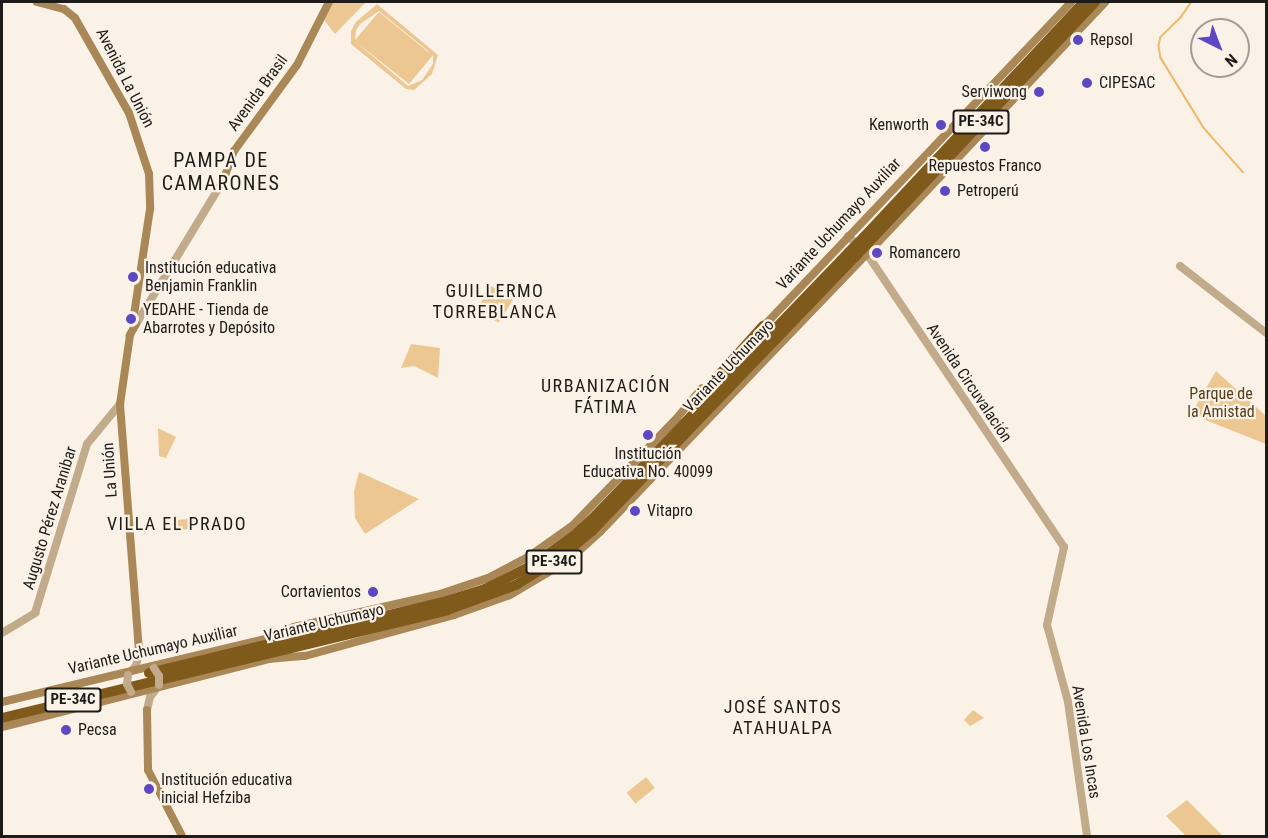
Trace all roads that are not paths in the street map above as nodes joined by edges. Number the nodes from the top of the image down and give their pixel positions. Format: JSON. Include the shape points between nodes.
{"nodes":[{"id":1,"x":37,"y":2,"type":"edge"},
{"id":2,"x":329,"y":2,"type":"edge"},
{"id":3,"x":1071,"y":2,"type":"edge"},
{"id":4,"x":1084,"y":2,"type":"edge"},
{"id":5,"x":1095,"y":2,"type":"edge"},
{"id":6,"x":1105,"y":2,"type":"edge"},
{"id":7,"x":223,"y":181,"type":"joint"},
{"id":8,"x":848,"y":236,"type":"junction"},
{"id":9,"x":866,"y":245,"type":"junction"},
{"id":10,"x":852,"y":254,"type":"junction"},
{"id":11,"x":1180,"y":266,"type":"dead end"},
{"id":12,"x":136,"y":324,"type":"junction"},
{"id":13,"x":764,"y":326,"type":"junction"},
{"id":14,"x":1266,"y":333,"type":"edge"},
{"id":15,"x":120,"y":404,"type":"junction"},
{"id":16,"x":680,"y":427,"type":"junction"},
{"id":17,"x":1064,"y":548,"type":"joint"},
{"id":18,"x":417,"y":608,"type":"junction"},
{"id":19,"x":397,"y":621,"type":"junction"},
{"id":20,"x":2,"y":633,"type":"edge"},
{"id":21,"x":276,"y":636,"type":"junction"},
{"id":22,"x":139,"y":652,"type":"junction"},
{"id":23,"x":268,"y":659,"type":"junction"},
{"id":24,"x":153,"y":667,"type":"junction"},
{"id":25,"x":129,"y":673,"type":"junction"},
{"id":26,"x":159,"y":686,"type":"junction"},
{"id":27,"x":132,"y":693,"type":"junction"},
{"id":28,"x":2,"y":702,"type":"edge"},
{"id":29,"x":147,"y":710,"type":"junction"},
{"id":30,"x":2,"y":711,"type":"edge"},
{"id":31,"x":2,"y":718,"type":"edge"},
{"id":32,"x":2,"y":727,"type":"edge"},
{"id":33,"x":182,"y":837,"type":"edge"},
{"id":34,"x":1087,"y":837,"type":"edge"}],
"edges":[{"from":1,"to":12,"type":"main road","name":"Avenida La Unión","via":[[64,9],[75,18],[129,113],[149,174],[150,209],[133,321]]},
{"from":2,"to":7,"type":"main road","name":"Avenida Brasil","via":[[297,65],[234,151]]},
{"from":3,"to":8,"type":"main road","name":"Variante Uchumayo Auxiliar"},
{"from":4,"to":9,"type":"highway","name":"Variante Uchumayo","number":"PE-34C"},
{"from":5,"to":9,"type":"highway","name":"Variante Uchumayo","number":"PE-34C"},
{"from":6,"to":9,"type":"main road","name":"Variante Uchumayo"},
{"from":7,"to":12,"type":"street","name":"Avenida Brasil"},
{"from":8,"to":9,"type":"street","name":"Avenida Circuvalación"},
{"from":8,"to":13,"type":"main road","name":"Variante Uchumayo Auxiliar"},
{"from":9,"to":10,"type":"highway","name":"Variante Uchumayo","number":"PE-34C","bridge":true},
{"from":9,"to":17,"type":"street","name":"Avenida Circuvalación"},
{"from":9,"to":23,"type":"main road","name":"Variante Uchumayo","via":[[580,551],[527,586],[478,608],[314,653]]},
{"from":10,"to":16,"type":"highway","name":"Variante Uchumayo","number":"PE-34C"},
{"from":10,"to":19,"type":"highway","name":"Variante Uchumayo","number":"PE-34C","via":[[592,531],[562,556],[496,594]]},
{"from":11,"to":14,"type":"street"},
{"from":12,"to":15,"type":"main road","name":"La Unión","via":[[130,335]]},
{"from":13,"to":16,"type":"highway","via":[[700,396]]},
{"from":13,"to":21,"type":"main road","name":"Variante Uchumayo Auxiliar","via":[[586,513],[540,550],[472,584],[316,621]]},
{"from":15,"to":20,"type":"street","name":"Augusto Pérez Aranibar","via":[[87,444],[35,613]]},
{"from":15,"to":22,"type":"main road","name":"La Unión"},
{"from":16,"to":18,"type":"highway","name":"Variante Uchumayo","number":"PE-34C","via":[[596,515],[552,553],[485,589]]},
{"from":17,"to":34,"type":"street","name":"Avenida Los Incas","via":[[1047,625],[1068,702]]},
{"from":18,"to":21,"type":"highway","via":[[378,611]]},
{"from":18,"to":30,"type":"highway","name":"Variante Uchumayo","number":"PE-34C"},
{"from":19,"to":23,"type":"highway","via":[[374,632]]},
{"from":19,"to":31,"type":"highway","name":"Variante Uchumayo","number":"PE-34C"},
{"from":21,"to":24,"type":"main road","name":"Variante Uchumayo Auxiliar"},
{"from":22,"to":24,"type":"street"},
{"from":22,"to":25,"type":"street","name":"La Unión"},
{"from":23,"to":26,"type":"main road"},
{"from":24,"to":25,"type":"main road","name":"Variante Uchumayo Auxiliar"},
{"from":24,"to":26,"type":"street","bridge":true,"via":[[159,675]]},
{"from":25,"to":27,"type":"street","bridge":true,"via":[[127,684]]},
{"from":25,"to":28,"type":"main road","name":"Variante Uchumayo Auxiliar"},
{"from":26,"to":27,"type":"main road"},
{"from":26,"to":29,"type":"street","via":[[150,697]]},
{"from":27,"to":29,"type":"street","via":[[143,699]]},
{"from":27,"to":32,"type":"main road"},
{"from":29,"to":33,"type":"main road","via":[[148,770]]}]}
